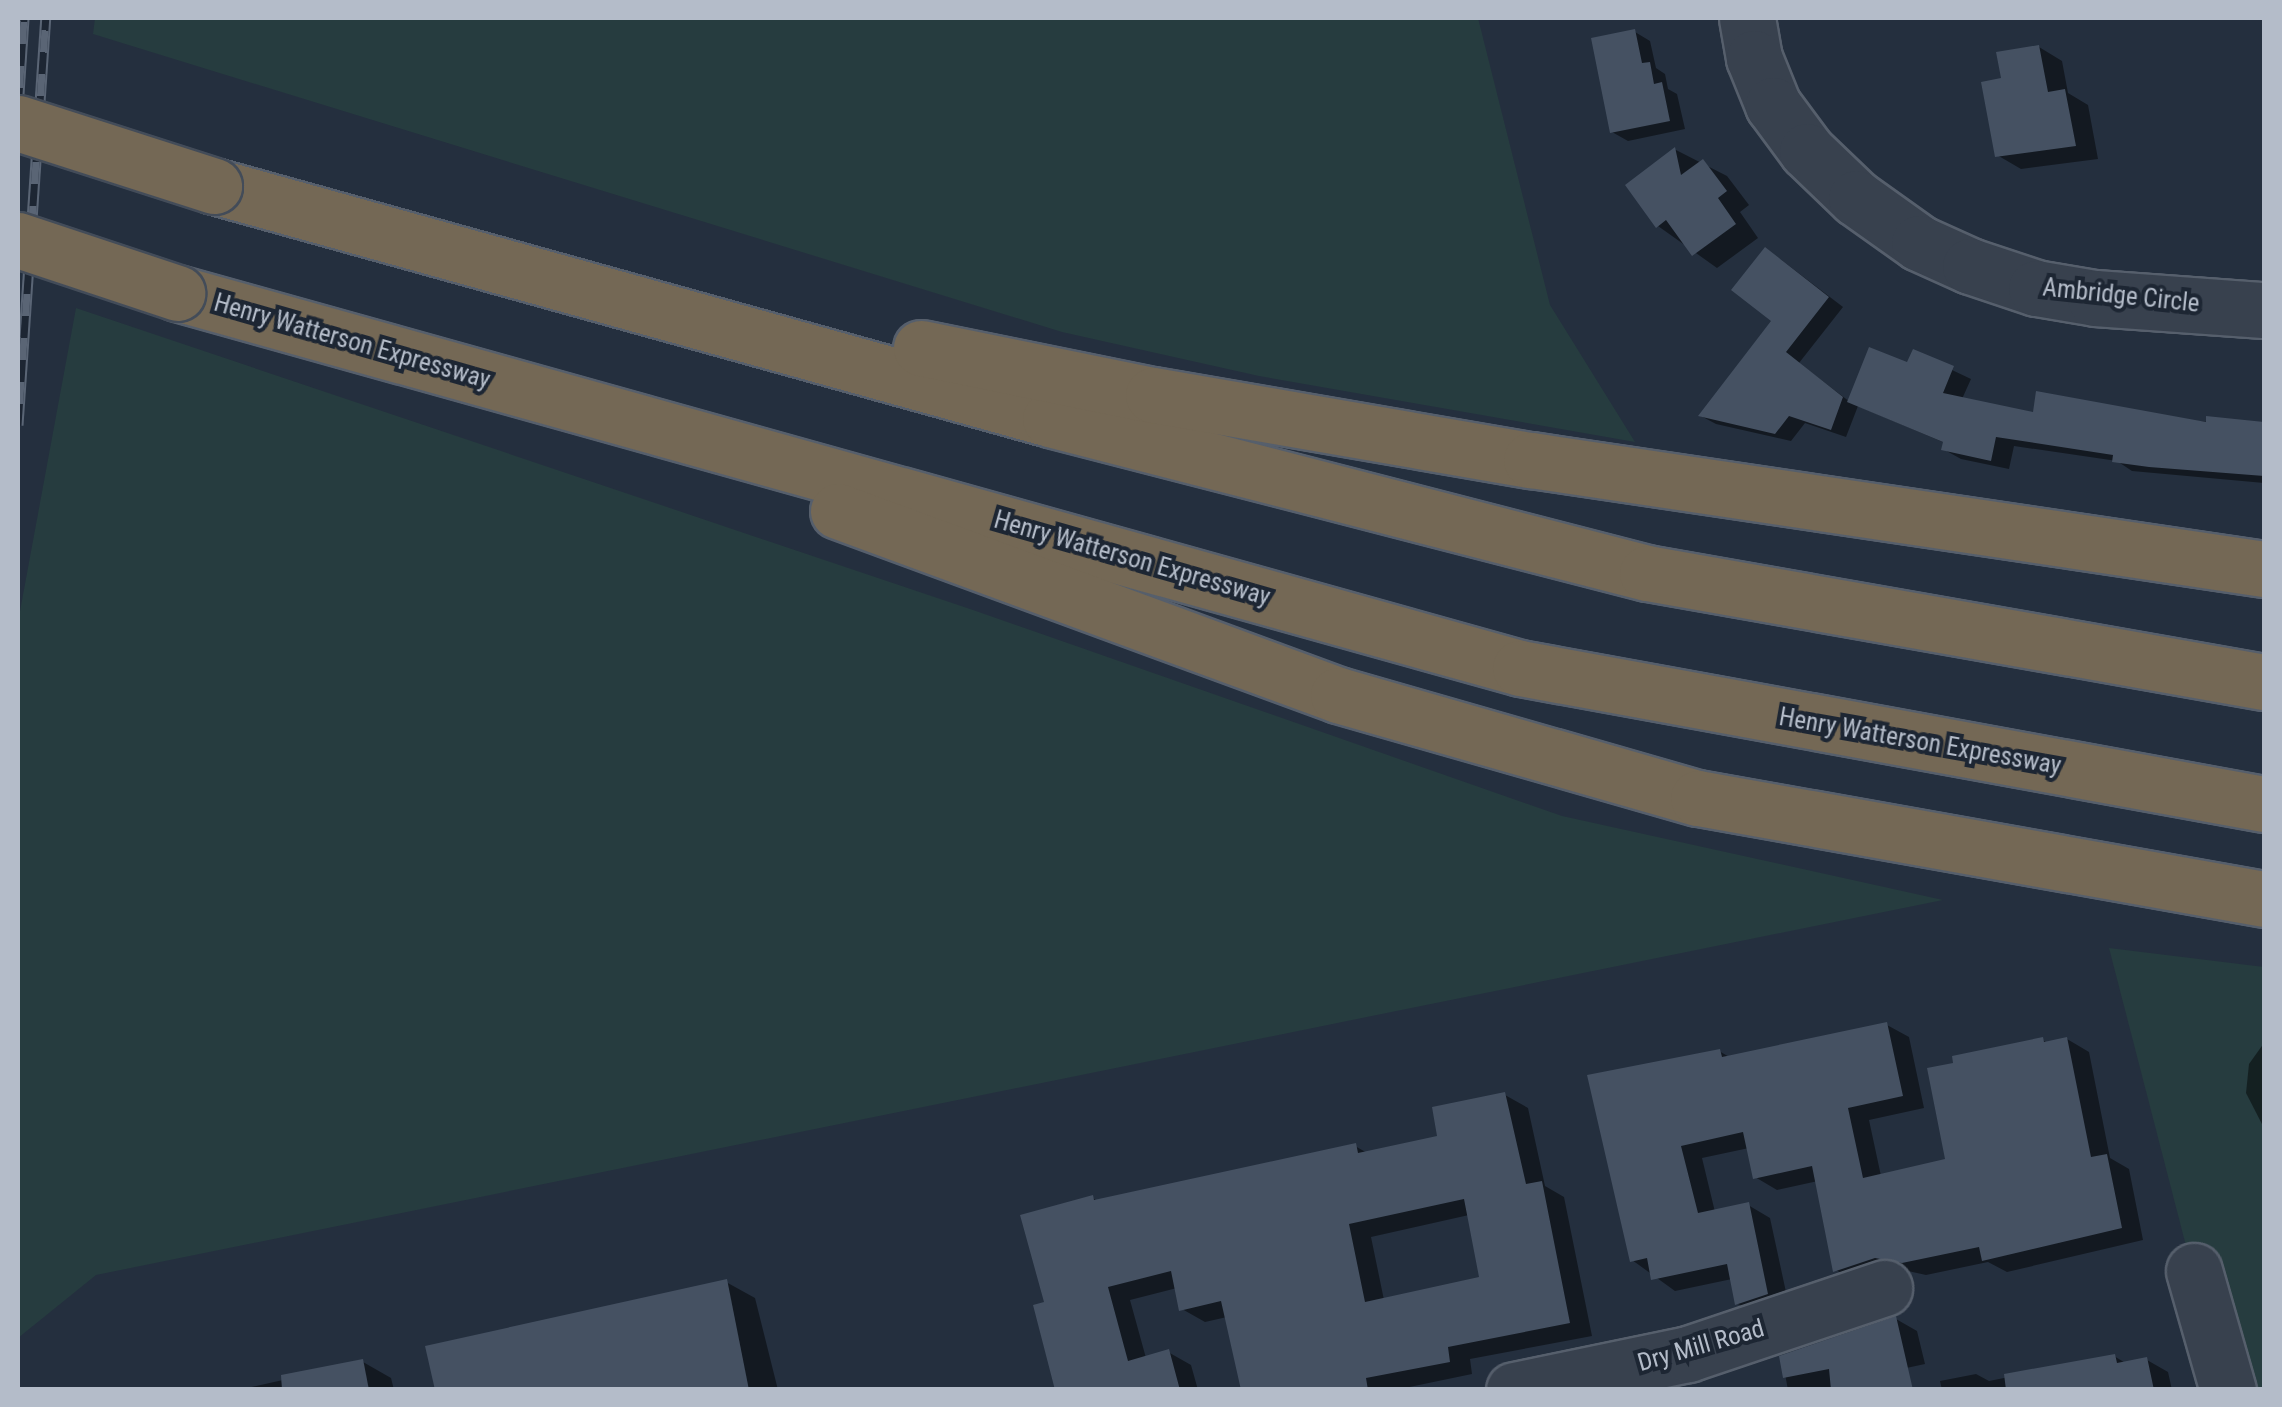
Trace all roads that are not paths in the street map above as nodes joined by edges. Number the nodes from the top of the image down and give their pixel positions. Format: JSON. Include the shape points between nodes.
{"nodes":[{"id":1,"x":1746,"y":18,"type":"edge"},
{"id":2,"x":18,"y":123,"type":"edge"},
{"id":3,"x":18,"y":240,"type":"edge"},
{"id":4,"x":482,"y":260,"type":"junction"},
{"id":5,"x":2264,"y":310,"type":"edge"},
{"id":6,"x":460,"y":372,"type":"junction"},
{"id":7,"x":2264,"y":570,"type":"edge"},
{"id":8,"x":2264,"y":682,"type":"edge"},
{"id":9,"x":2264,"y":804,"type":"edge"},
{"id":10,"x":2264,"y":899,"type":"edge"},
{"id":11,"x":2194,"y":1271,"type":"dead end"},
{"id":12,"x":1884,"y":1288,"type":"dead end"},
{"id":13,"x":1726,"y":1366,"type":"edge"},
{"id":14,"x":1514,"y":1390,"type":"edge"},
{"id":15,"x":2228,"y":1390,"type":"edge"}],
"edges":[{"from":1,"to":5,"type":"street","name":"Ambridge Circle","via":[[1773,105],[1807,152],[1856,198],[1920,242],[2036,288]]},
{"from":2,"to":4,"type":"highway","bridge":true},
{"from":3,"to":6,"type":"highway","name":"Henry Watterson Expressway","bridge":true},
{"from":4,"to":7,"type":"highway","via":[[1153,395],[1530,460]]},
{"from":4,"to":8,"type":"highway","via":[[1050,419],[1647,573]]},
{"from":6,"to":9,"type":"highway","name":"Henry Watterson Expressway","via":[[1520,668]]},
{"from":6,"to":10,"type":"highway","via":[[1338,695],[1698,798]]},
{"from":11,"to":15,"type":"street"},
{"from":12,"to":13,"type":"street","name":"Dry Mill Road"},
{"from":13,"to":14,"type":"street","name":"Dry Mill Road","via":[[1688,1354]]}]}
